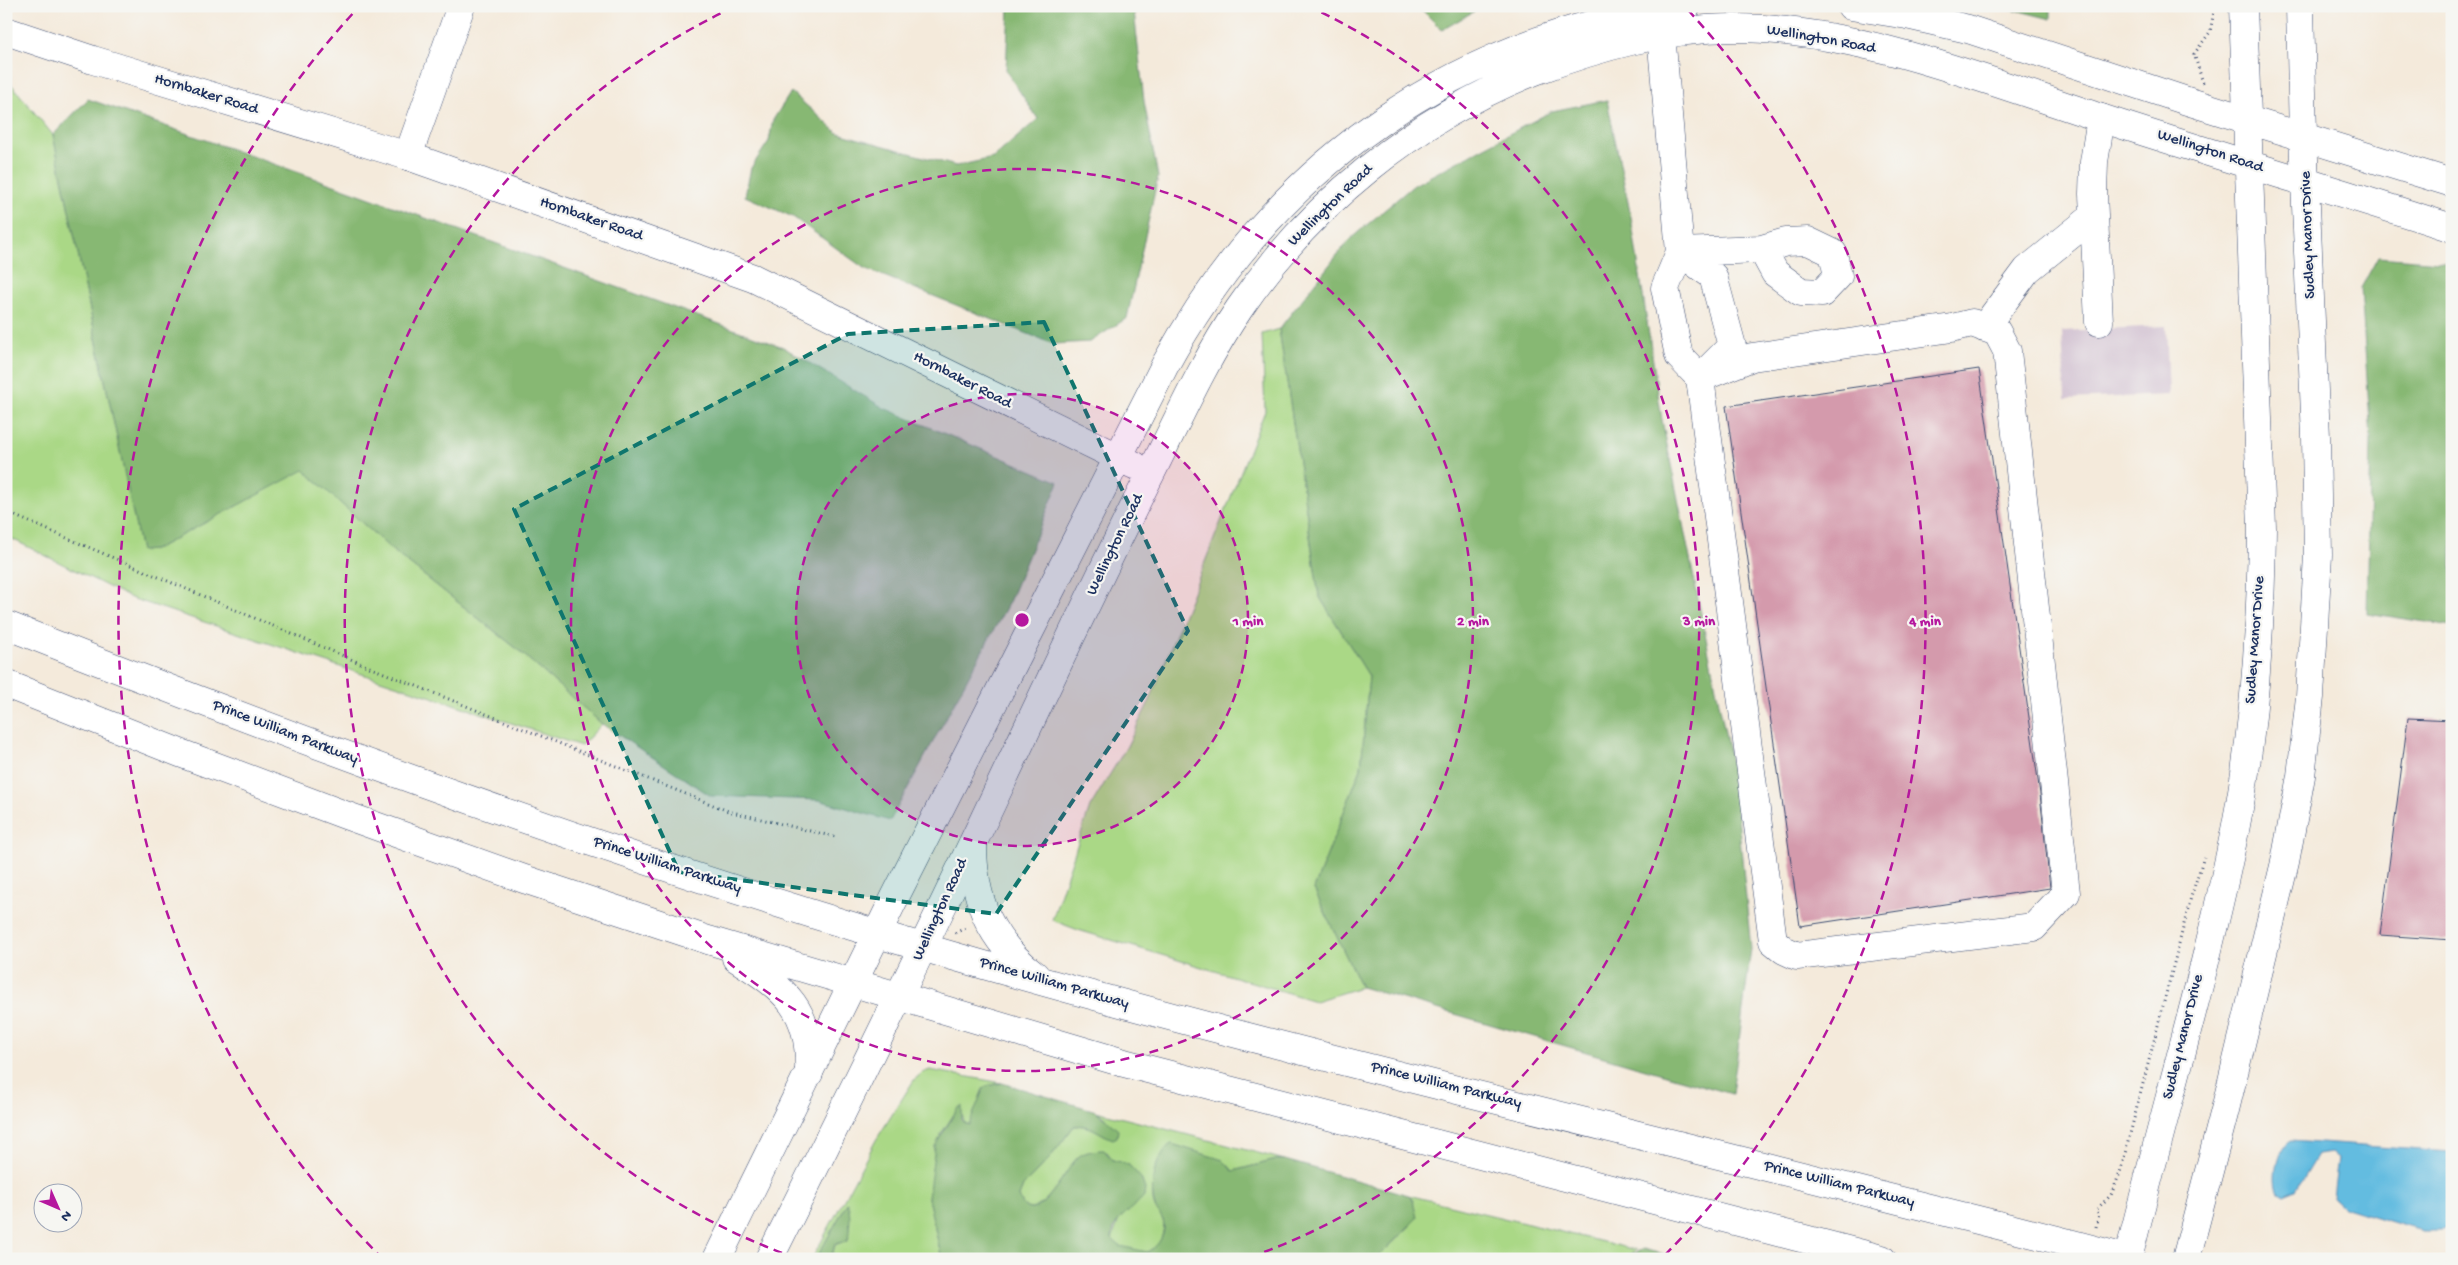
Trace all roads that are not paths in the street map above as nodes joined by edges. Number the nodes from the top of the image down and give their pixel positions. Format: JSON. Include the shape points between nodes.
{"nodes":[{"id":1,"x":461,"y":6,"type":"edge"},
{"id":2,"x":1687,"y":6,"type":"edge"},
{"id":3,"x":1851,"y":6,"type":"edge"},
{"id":4,"x":2244,"y":6,"type":"edge"},
{"id":5,"x":2300,"y":6,"type":"edge"},
{"id":6,"x":6,"y":31,"type":"edge"},
{"id":7,"x":1661,"y":34,"type":"junction"},
{"id":8,"x":2101,"y":118,"type":"junction"},
{"id":9,"x":2246,"y":120,"type":"junction"},
{"id":10,"x":2303,"y":136,"type":"junction"},
{"id":11,"x":408,"y":156,"type":"junction"},
{"id":12,"x":2248,"y":165,"type":"junction"},
{"id":13,"x":2307,"y":182,"type":"junction"},
{"id":14,"x":2452,"y":183,"type":"edge"},
{"id":15,"x":2094,"y":216,"type":"junction"},
{"id":16,"x":2452,"y":228,"type":"edge"},
{"id":17,"x":1762,"y":249,"type":"dead end"},
{"id":18,"x":1680,"y":252,"type":"junction"},
{"id":19,"x":2099,"y":322,"type":"dead end"},
{"id":20,"x":1984,"y":328,"type":"junction"},
{"id":21,"x":1700,"y":378,"type":"junction"},
{"id":22,"x":1117,"y":458,"type":"junction"},
{"id":23,"x":1152,"y":472,"type":"junction"},
{"id":24,"x":6,"y":625,"type":"edge"},
{"id":25,"x":6,"y":684,"type":"edge"},
{"id":26,"x":973,"y":844,"type":"junction"},
{"id":27,"x":877,"y":934,"type":"junction"},
{"id":28,"x":708,"y":940,"type":"junction"},
{"id":29,"x":936,"y":942,"type":"junction"},
{"id":30,"x":1045,"y":981,"type":"junction"},
{"id":31,"x":853,"y":983,"type":"junction"},
{"id":32,"x":900,"y":997,"type":"junction"},
{"id":33,"x":809,"y":1073,"type":"junction"},
{"id":34,"x":718,"y":1259,"type":"edge"},
{"id":35,"x":769,"y":1259,"type":"edge"},
{"id":36,"x":1882,"y":1259,"type":"edge"},
{"id":37,"x":2128,"y":1259,"type":"edge"},
{"id":38,"x":2186,"y":1259,"type":"edge"}],
"edges":[{"from":1,"to":11,"type":"main road"},
{"from":2,"to":22,"type":"main road","name":"Wellington Road","via":[[1615,18],[1520,47],[1470,68],[1386,117],[1328,160],[1262,224],[1203,300]]},
{"from":3,"to":9,"type":"main road","via":[[1968,29]]},
{"from":4,"to":9,"type":"main road","name":"Sudley Manor Drive"},
{"from":5,"to":10,"type":"main road","name":"Sudley Manor Drive"},
{"from":6,"to":11,"type":"main road","name":"Hornbaker Road"},
{"from":7,"to":8,"type":"main road","name":"Wellington Road","via":[[1733,28],[1788,31],[1844,41],[1976,76]]},
{"from":7,"to":18,"type":"main road"},
{"from":7,"to":23,"type":"main road","name":"Wellington Road","via":[[1556,63],[1490,91],[1425,127],[1380,158],[1346,187],[1265,273],[1238,310],[1210,356]]},
{"from":8,"to":12,"type":"main road","name":"Wellington Road"},
{"from":8,"to":15,"type":"main road","via":[[2094,162]]},
{"from":9,"to":10,"type":"main road"},
{"from":9,"to":12,"type":"main road","name":"Sudley Manor Drive"},
{"from":10,"to":13,"type":"main road","name":"Sudley Manor Drive"},
{"from":10,"to":14,"type":"main road"},
{"from":11,"to":22,"type":"main road","name":"Hornbaker Road","via":[[753,278]]},
{"from":12,"to":13,"type":"main road","name":"Wellington Road"},
{"from":12,"to":37,"type":"main road","name":"Sudley Manor Drive","via":[[2262,528],[2261,594],[2248,744],[2222,892]]},
{"from":13,"to":16,"type":"main road","name":"Wellington Road"},
{"from":13,"to":38,"type":"main road","name":"Sudley Manor Drive","via":[[2318,555],[2310,697],[2301,776],[2285,862]]},
{"from":15,"to":19,"type":"main road"},
{"from":15,"to":20,"type":"main road","via":[[2027,270]]},
{"from":17,"to":18,"type":"main road"},
{"from":18,"to":21,"type":"main road","via":[[1665,288],[1679,356]]},
{"from":18,"to":21,"type":"main road","via":[[1714,276],[1732,346]]},
{"from":20,"to":21,"type":"main road","via":[[1972,323],[1752,357]]},
{"from":20,"to":21,"type":"main road","via":[[1997,332],[2008,351],[2066,893],[2034,927],[1797,956],[1773,941]]},
{"from":22,"to":23,"type":"main road","name":"Hornbaker Road"},
{"from":22,"to":27,"type":"main road","name":"Wellington Road"},
{"from":23,"to":26,"type":"main road","name":"Wellington Road"},
{"from":24,"to":27,"type":"main road","name":"Prince William Parkway","via":[[384,770],[631,856]]},
{"from":25,"to":28,"type":"main road","via":[[344,815]]},
{"from":26,"to":29,"type":"main road","name":"Wellington Road"},
{"from":26,"to":30,"type":"main road","via":[[974,878],[987,918],[999,940],[1016,959]]},
{"from":27,"to":29,"type":"main road","name":"Prince William Parkway"},
{"from":27,"to":31,"type":"main road","name":"Wellington Road"},
{"from":28,"to":31,"type":"main road"},
{"from":28,"to":33,"type":"main road","via":[[766,977],[786,994],[805,1029],[810,1048]]},
{"from":29,"to":30,"type":"main road","name":"Prince William Parkway"},
{"from":29,"to":32,"type":"main road","name":"Wellington Road"},
{"from":30,"to":37,"type":"main road","name":"Prince William Parkway","via":[[1167,1015]]},
{"from":31,"to":32,"type":"main road"},
{"from":31,"to":33,"type":"main road","name":"Wellington Road"},
{"from":32,"to":35,"type":"main road","name":"Wellington Road"},
{"from":32,"to":36,"type":"main road","via":[[1124,1063]]},
{"from":33,"to":34,"type":"main road","name":"Wellington Road"}]}
